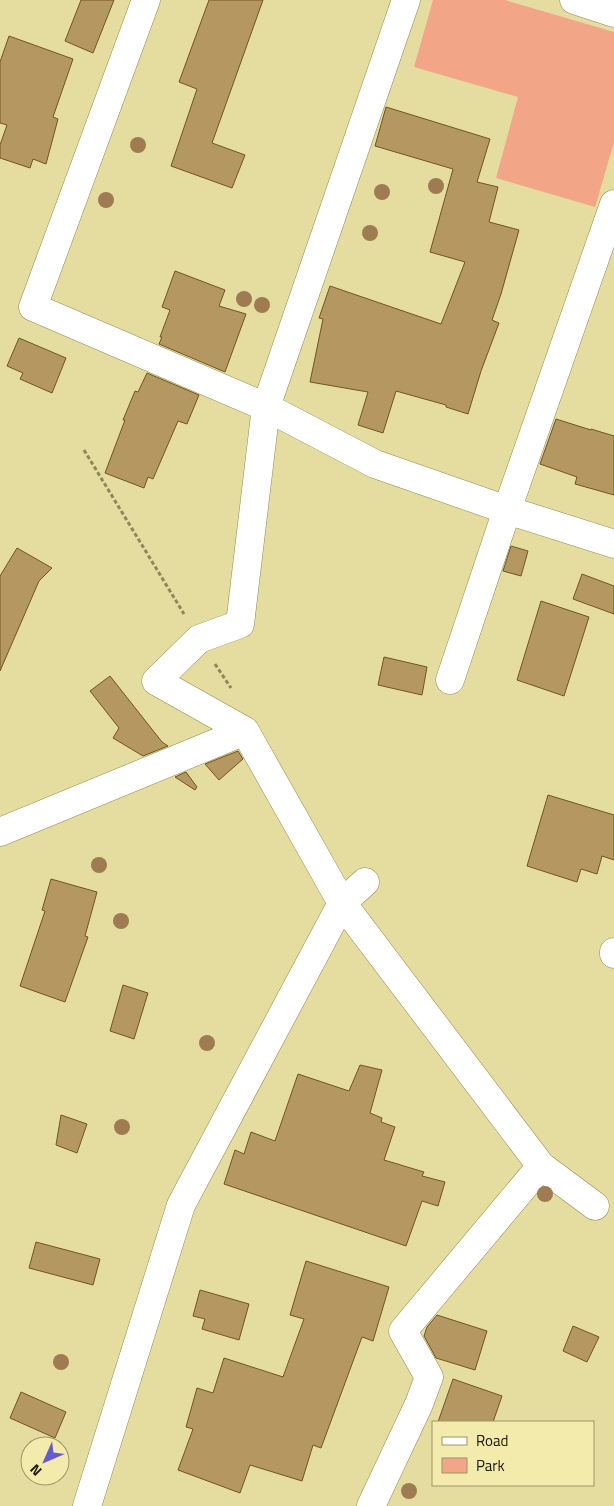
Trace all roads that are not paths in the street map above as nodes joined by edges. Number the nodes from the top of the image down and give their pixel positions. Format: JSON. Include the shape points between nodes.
{"nodes":[{"id":1,"x":146,"y":0,"type":"edge"},
{"id":2,"x":406,"y":0,"type":"edge"},
{"id":3,"x":574,"y":0,"type":"edge"},
{"id":4,"x":614,"y":13,"type":"edge"},
{"id":5,"x":614,"y":204,"type":"edge"},
{"id":6,"x":266,"y":406,"type":"junction"},
{"id":7,"x":507,"y":510,"type":"junction"},
{"id":8,"x":614,"y":544,"type":"edge"},
{"id":9,"x":450,"y":680,"type":"dead end"},
{"id":10,"x":245,"y":731,"type":"junction"},
{"id":11,"x":0,"y":832,"type":"edge"},
{"id":12,"x":365,"y":882,"type":"dead end"},
{"id":13,"x":342,"y":903,"type":"junction"},
{"id":14,"x":541,"y":1166,"type":"junction"},
{"id":15,"x":595,"y":1206,"type":"dead end"},
{"id":16,"x":87,"y":1506,"type":"edge"},
{"id":17,"x":371,"y":1506,"type":"edge"}],
"edges":[{"from":1,"to":6,"type":"street","via":[[33,307]]},
{"from":2,"to":6,"type":"street"},
{"from":3,"to":4,"type":"street"},
{"from":5,"to":7,"type":"street"},
{"from":6,"to":7,"type":"street","via":[[375,464]]},
{"from":6,"to":10,"type":"street","via":[[240,624],[199,638],[156,681]]},
{"from":7,"to":8,"type":"street"},
{"from":7,"to":9,"type":"street"},
{"from":10,"to":11,"type":"street"},
{"from":10,"to":13,"type":"street"},
{"from":12,"to":13,"type":"street"},
{"from":13,"to":14,"type":"street"},
{"from":13,"to":16,"type":"street","via":[[181,1205]]},
{"from":14,"to":15,"type":"street"},
{"from":14,"to":17,"type":"street","via":[[403,1331],[429,1377]]}]}
